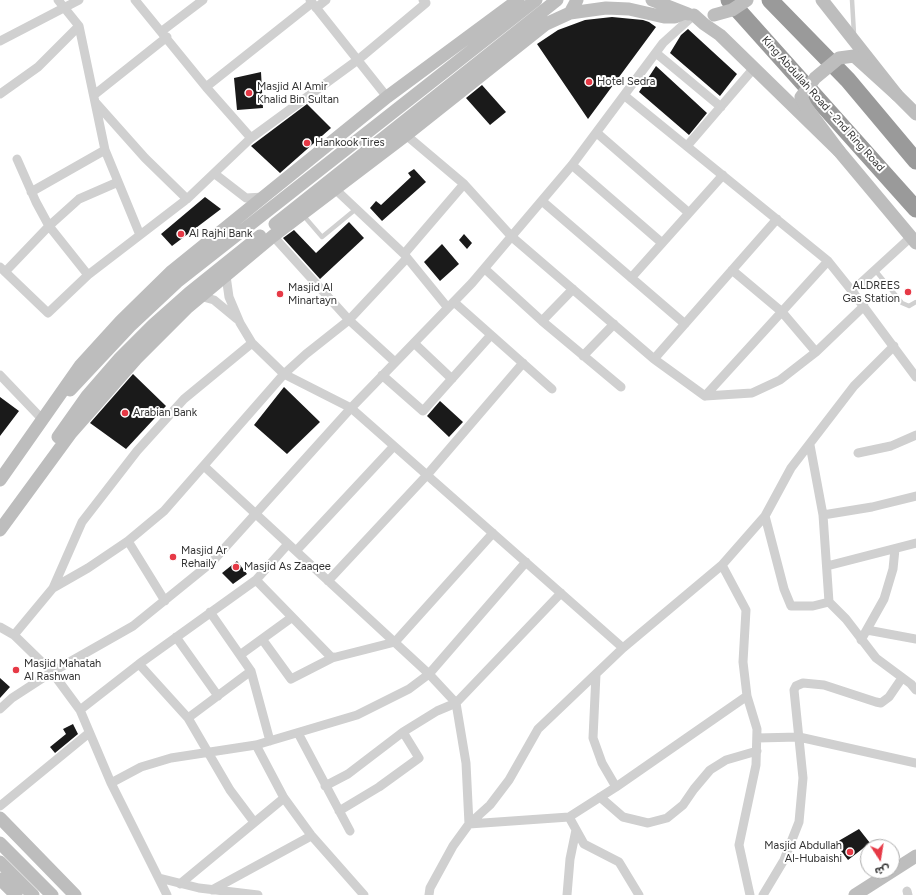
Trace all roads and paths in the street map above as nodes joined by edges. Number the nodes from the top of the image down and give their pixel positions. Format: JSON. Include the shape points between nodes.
{"nodes":[{"id":1,"x":58,"y":0,"type":"edge"},
{"id":2,"x":78,"y":0,"type":"edge"},
{"id":3,"x":136,"y":0,"type":"edge"},
{"id":4,"x":203,"y":0,"type":"edge"},
{"id":5,"x":326,"y":0,"type":"edge"},
{"id":6,"x":423,"y":0,"type":"edge"},
{"id":7,"x":518,"y":0,"type":"edge"},
{"id":8,"x":536,"y":0,"type":"edge"},
{"id":9,"x":557,"y":0,"type":"edge"},
{"id":10,"x":577,"y":0,"type":"edge"},
{"id":11,"x":652,"y":0,"type":"edge"},
{"id":12,"x":729,"y":0,"type":"edge"},
{"id":13,"x":747,"y":0,"type":"edge"},
{"id":14,"x":770,"y":0,"type":"edge"},
{"id":15,"x":822,"y":0,"type":"edge"},
{"id":16,"x":852,"y":0,"type":"edge"},
{"id":17,"x":313,"y":4,"type":"edge"},
{"id":18,"x":65,"y":9,"type":"junction"},
{"id":19,"x":570,"y":13,"type":"junction"},
{"id":20,"x":690,"y":14,"type":"junction"},
{"id":21,"x":79,"y":26,"type":"junction"},
{"id":22,"x":164,"y":34,"type":"junction"},
{"id":23,"x":0,"y":41,"type":"edge"},
{"id":24,"x":854,"y":41,"type":"junction"},
{"id":25,"x":656,"y":53,"type":"junction"},
{"id":26,"x":359,"y":59,"type":"junction"},
{"id":27,"x":754,"y":68,"type":"junction"},
{"id":28,"x":206,"y":87,"type":"junction"},
{"id":29,"x":0,"y":94,"type":"edge"},
{"id":30,"x":897,"y":95,"type":"junction"},
{"id":31,"x":388,"y":96,"type":"junction"},
{"id":32,"x":625,"y":96,"type":"junction"},
{"id":33,"x":95,"y":99,"type":"junction"},
{"id":34,"x":721,"y":107,"type":"junction"},
{"id":35,"x":916,"y":114,"type":"edge"},
{"id":36,"x":597,"y":134,"type":"junction"},
{"id":37,"x":406,"y":135,"type":"junction"},
{"id":38,"x":251,"y":138,"type":"junction"},
{"id":39,"x":687,"y":146,"type":"junction"},
{"id":40,"x":105,"y":150,"type":"junction"},
{"id":41,"x":839,"y":150,"type":"junction"},
{"id":42,"x":17,"y":159,"type":"dead end"},
{"id":43,"x":916,"y":161,"type":"edge"},
{"id":44,"x":572,"y":165,"type":"junction"},
{"id":45,"x":215,"y":174,"type":"junction"},
{"id":46,"x":723,"y":176,"type":"junction"},
{"id":47,"x":118,"y":182,"type":"junction"},
{"id":48,"x":464,"y":184,"type":"junction"},
{"id":49,"x":335,"y":189,"type":"junction"},
{"id":50,"x":31,"y":192,"type":"junction"},
{"id":51,"x":264,"y":197,"type":"junction"},
{"id":52,"x":187,"y":199,"type":"junction"},
{"id":53,"x":542,"y":201,"type":"junction"},
{"id":54,"x":916,"y":209,"type":"edge"},
{"id":55,"x":356,"y":210,"type":"junction"},
{"id":56,"x":689,"y":213,"type":"junction"},
{"id":57,"x":302,"y":214,"type":"junction"},
{"id":58,"x":777,"y":219,"type":"junction"},
{"id":59,"x":49,"y":226,"type":"junction"},
{"id":60,"x":140,"y":235,"type":"junction"},
{"id":61,"x":273,"y":236,"type":"junction"},
{"id":62,"x":512,"y":237,"type":"junction"},
{"id":63,"x":914,"y":240,"type":"edge"},
{"id":64,"x":662,"y":244,"type":"junction"},
{"id":65,"x":405,"y":256,"type":"junction"},
{"id":66,"x":828,"y":261,"type":"junction"},
{"id":67,"x":2,"y":269,"type":"edge"},
{"id":68,"x":485,"y":269,"type":"junction"},
{"id":69,"x":732,"y":270,"type":"junction"},
{"id":70,"x":875,"y":270,"type":"junction"},
{"id":71,"x":88,"y":275,"type":"junction"},
{"id":72,"x":226,"y":276,"type":"junction"},
{"id":73,"x":631,"y":278,"type":"junction"},
{"id":74,"x":572,"y":289,"type":"junction"},
{"id":75,"x":852,"y":291,"type":"junction"},
{"id":76,"x":200,"y":296,"type":"junction"},
{"id":77,"x":916,"y":302,"type":"edge"},
{"id":78,"x":451,"y":305,"type":"junction"},
{"id":79,"x":864,"y":306,"type":"junction"},
{"id":80,"x":782,"y":312,"type":"junction"},
{"id":81,"x":349,"y":320,"type":"junction"},
{"id":82,"x":542,"y":321,"type":"junction"},
{"id":83,"x":240,"y":323,"type":"junction"},
{"id":84,"x":614,"y":324,"type":"junction"},
{"id":85,"x":685,"y":324,"type":"junction"},
{"id":86,"x":491,"y":335,"type":"junction"},
{"id":87,"x":252,"y":343,"type":"junction"},
{"id":88,"x":414,"y":343,"type":"junction"},
{"id":89,"x":894,"y":346,"type":"junction"},
{"id":90,"x":816,"y":352,"type":"junction"},
{"id":91,"x":583,"y":356,"type":"junction"},
{"id":92,"x":654,"y":359,"type":"junction"},
{"id":93,"x":395,"y":362,"type":"junction"},
{"id":94,"x":523,"y":363,"type":"junction"},
{"id":95,"x":284,"y":374,"type":"junction"},
{"id":96,"x":382,"y":375,"type":"junction"},
{"id":97,"x":916,"y":377,"type":"edge"},
{"id":98,"x":1,"y":379,"type":"edge"},
{"id":99,"x":452,"y":379,"type":"junction"},
{"id":100,"x":621,"y":387,"type":"dead end"},
{"id":101,"x":552,"y":389,"type":"dead end"},
{"id":102,"x":705,"y":396,"type":"junction"},
{"id":103,"x":351,"y":408,"type":"junction"},
{"id":104,"x":45,"y":415,"type":"junction"},
{"id":105,"x":916,"y":435,"type":"edge"},
{"id":106,"x":810,"y":445,"type":"junction"},
{"id":107,"x":394,"y":446,"type":"junction"},
{"id":108,"x":858,"y":453,"type":"dead end"},
{"id":109,"x":205,"y":467,"type":"junction"},
{"id":110,"x":43,"y":470,"type":"junction"},
{"id":111,"x":427,"y":475,"type":"junction"},
{"id":112,"x":0,"y":480,"type":"edge"},
{"id":113,"x":916,"y":496,"type":"edge"},
{"id":114,"x":255,"y":514,"type":"junction"},
{"id":115,"x":823,"y":515,"type":"junction"},
{"id":116,"x":765,"y":516,"type":"junction"},
{"id":117,"x":0,"y":530,"type":"edge"},
{"id":118,"x":493,"y":533,"type":"junction"},
{"id":119,"x":128,"y":541,"type":"junction"},
{"id":120,"x":916,"y":543,"type":"edge"},
{"id":121,"x":288,"y":544,"type":"junction"},
{"id":122,"x":895,"y":549,"type":"junction"},
{"id":123,"x":296,"y":551,"type":"junction"},
{"id":124,"x":526,"y":562,"type":"junction"},
{"id":125,"x":722,"y":565,"type":"junction"},
{"id":126,"x":827,"y":566,"type":"junction"},
{"id":127,"x":256,"y":580,"type":"junction"},
{"id":128,"x":328,"y":581,"type":"junction"},
{"id":129,"x":53,"y":588,"type":"junction"},
{"id":130,"x":561,"y":593,"type":"junction"},
{"id":131,"x":165,"y":601,"type":"junction"},
{"id":132,"x":829,"y":602,"type":"junction"},
{"id":133,"x":210,"y":612,"type":"junction"},
{"id":134,"x":291,"y":618,"type":"junction"},
{"id":135,"x":0,"y":627,"type":"edge"},
{"id":136,"x":867,"y":630,"type":"junction"},
{"id":137,"x":14,"y":635,"type":"junction"},
{"id":138,"x":176,"y":637,"type":"junction"},
{"id":139,"x":262,"y":639,"type":"junction"},
{"id":140,"x":916,"y":639,"type":"edge"},
{"id":141,"x":861,"y":640,"type":"junction"},
{"id":142,"x":395,"y":642,"type":"junction"},
{"id":143,"x":623,"y":648,"type":"junction"},
{"id":144,"x":240,"y":655,"type":"junction"},
{"id":145,"x":334,"y":657,"type":"junction"},
{"id":146,"x":139,"y":664,"type":"junction"},
{"id":147,"x":251,"y":671,"type":"junction"},
{"id":148,"x":52,"y":672,"type":"junction"},
{"id":149,"x":430,"y":674,"type":"junction"},
{"id":150,"x":596,"y":674,"type":"junction"},
{"id":151,"x":902,"y":678,"type":"junction"},
{"id":152,"x":916,"y":690,"type":"edge"},
{"id":153,"x":218,"y":696,"type":"junction"},
{"id":154,"x":747,"y":696,"type":"junction"},
{"id":155,"x":456,"y":703,"type":"junction"},
{"id":156,"x":0,"y":709,"type":"edge"},
{"id":157,"x":80,"y":710,"type":"junction"},
{"id":158,"x":188,"y":718,"type":"junction"},
{"id":159,"x":404,"y":732,"type":"junction"},
{"id":160,"x":89,"y":733,"type":"junction"},
{"id":161,"x":298,"y":733,"type":"junction"},
{"id":162,"x":800,"y":737,"type":"junction"},
{"id":163,"x":757,"y":738,"type":"junction"},
{"id":164,"x":270,"y":741,"type":"junction"},
{"id":165,"x":256,"y":745,"type":"junction"},
{"id":166,"x":757,"y":751,"type":"junction"},
{"id":167,"x":209,"y":753,"type":"junction"},
{"id":168,"x":916,"y":763,"type":"edge"},
{"id":169,"x":111,"y":783,"type":"junction"},
{"id":170,"x":325,"y":786,"type":"junction"},
{"id":171,"x":616,"y":787,"type":"junction"},
{"id":172,"x":600,"y":797,"type":"junction"},
{"id":173,"x":284,"y":798,"type":"junction"},
{"id":174,"x":0,"y":806,"type":"edge"},
{"id":175,"x":339,"y":811,"type":"junction"},
{"id":176,"x":569,"y":817,"type":"junction"},
{"id":177,"x":0,"y":818,"type":"edge"},
{"id":178,"x":254,"y":822,"type":"junction"},
{"id":179,"x":469,"y":824,"type":"junction"},
{"id":180,"x":576,"y":830,"type":"junction"},
{"id":181,"x":350,"y":831,"type":"dead end"},
{"id":182,"x":312,"y":836,"type":"junction"},
{"id":183,"x":0,"y":843,"type":"edge"},
{"id":184,"x":916,"y":856,"type":"edge"},
{"id":185,"x":0,"y":862,"type":"edge"},
{"id":186,"x":159,"y":878,"type":"junction"},
{"id":187,"x":180,"y":884,"type":"junction"},
{"id":188,"x":212,"y":890,"type":"junction"},
{"id":189,"x":33,"y":895,"type":"edge"},
{"id":190,"x":52,"y":895,"type":"edge"},
{"id":191,"x":75,"y":895,"type":"edge"},
{"id":192,"x":167,"y":895,"type":"edge"},
{"id":193,"x":258,"y":895,"type":"edge"},
{"id":194,"x":363,"y":895,"type":"edge"},
{"id":195,"x":429,"y":895,"type":"edge"},
{"id":196,"x":567,"y":895,"type":"edge"},
{"id":197,"x":639,"y":895,"type":"edge"},
{"id":198,"x":750,"y":895,"type":"edge"},
{"id":199,"x":763,"y":895,"type":"edge"},
{"id":200,"x":855,"y":895,"type":"edge"}],
"edges":[{"from":1,"to":18,"type":"street"},
{"from":2,"to":18,"type":"street"},
{"from":3,"to":22,"type":"street"},
{"from":4,"to":22,"type":"street"},
{"from":5,"to":17,"type":"street"},
{"from":6,"to":26,"type":"street","via":[[426,4]]},
{"from":7,"to":31,"type":"main road"},
{"from":8,"to":104,"type":"main road","via":[[177,282],[130,326]]},
{"from":9,"to":110,"type":"main road","via":[[158,320],[87,396],[56,440]]},
{"from":10,"to":19,"type":"main road"},
{"from":11,"to":20,"type":"main road"},
{"from":12,"to":54,"type":"highway","name":"King Abdullah Road - 2nd Ring Road"},
{"from":13,"to":20,"type":"main road","bridge":true,"via":[[732,10],[714,15]]},
{"from":14,"to":43,"type":"highway","via":[[848,80]]},
{"from":15,"to":24,"type":"main road"},
{"from":16,"to":24,"type":"lane"},
{"from":17,"to":26,"type":"street"},
{"from":17,"to":28,"type":"street"},
{"from":18,"to":21,"type":"street"},
{"from":18,"to":23,"type":"street"},
{"from":19,"to":20,"type":"main road","via":[[618,7],[664,18]]},
{"from":19,"to":37,"type":"main road","via":[[546,24]]},
{"from":20,"to":25,"type":"street"},
{"from":20,"to":27,"type":"main road","via":[[720,35]]},
{"from":21,"to":29,"type":"street","via":[[38,67]]},
{"from":21,"to":33,"type":"street"},
{"from":22,"to":28,"type":"street"},
{"from":22,"to":33,"type":"street"},
{"from":24,"to":30,"type":"main road"},
{"from":25,"to":32,"type":"street"},
{"from":25,"to":34,"type":"street"},
{"from":26,"to":31,"type":"street"},
{"from":26,"to":38,"type":"street"},
{"from":27,"to":34,"type":"street"},
{"from":27,"to":41,"type":"main road"},
{"from":28,"to":38,"type":"street"},
{"from":30,"to":35,"type":"main road"},
{"from":30,"to":41,"type":"main road","bridge":true,"via":[[854,56],[839,58],[815,78],[801,97]]},
{"from":31,"to":51,"type":"main road"},
{"from":32,"to":36,"type":"street"},
{"from":32,"to":39,"type":"street"},
{"from":33,"to":40,"type":"street"},
{"from":33,"to":52,"type":"street","via":[[145,158]]},
{"from":34,"to":39,"type":"street"},
{"from":36,"to":44,"type":"street"},
{"from":36,"to":56,"type":"street"},
{"from":37,"to":48,"type":"street"},
{"from":37,"to":49,"type":"main road"},
{"from":38,"to":45,"type":"street"},
{"from":39,"to":46,"type":"street"},
{"from":40,"to":47,"type":"street"},
{"from":40,"to":50,"type":"street"},
{"from":41,"to":63,"type":"main road"},
{"from":42,"to":50,"type":"street"},
{"from":44,"to":53,"type":"street"},
{"from":44,"to":64,"type":"street"},
{"from":45,"to":51,"type":"street","via":[[246,198]]},
{"from":45,"to":52,"type":"street"},
{"from":46,"to":56,"type":"street"},
{"from":46,"to":58,"type":"street"},
{"from":47,"to":59,"type":"street","via":[[79,199]]},
{"from":47,"to":60,"type":"street"},
{"from":48,"to":62,"type":"street"},
{"from":48,"to":65,"type":"street"},
{"from":49,"to":55,"type":"street"},
{"from":49,"to":57,"type":"main road"},
{"from":50,"to":59,"type":"street"},
{"from":51,"to":104,"type":"main road","via":[[188,256],[143,299],[80,366]]},
{"from":52,"to":60,"type":"street"},
{"from":53,"to":62,"type":"street"},
{"from":53,"to":73,"type":"street"},
{"from":55,"to":57,"type":"lane","via":[[322,237]]},
{"from":55,"to":65,"type":"street"},
{"from":56,"to":64,"type":"street"},
{"from":57,"to":61,"type":"main road"},
{"from":58,"to":66,"type":"street"},
{"from":58,"to":69,"type":"street"},
{"from":59,"to":67,"type":"street"},
{"from":59,"to":71,"type":"street"},
{"from":60,"to":71,"type":"street"},
{"from":61,"to":72,"type":"main road"},
{"from":61,"to":81,"type":"street"},
{"from":62,"to":68,"type":"street"},
{"from":62,"to":74,"type":"street"},
{"from":63,"to":70,"type":"street"},
{"from":64,"to":73,"type":"street"},
{"from":65,"to":78,"type":"street"},
{"from":65,"to":81,"type":"street"},
{"from":66,"to":75,"type":"street"},
{"from":66,"to":80,"type":"street"},
{"from":67,"to":71,"type":"street","via":[[48,313]]},
{"from":68,"to":78,"type":"street"},
{"from":68,"to":82,"type":"street"},
{"from":69,"to":80,"type":"street"},
{"from":69,"to":85,"type":"street"},
{"from":70,"to":75,"type":"street"},
{"from":70,"to":77,"type":"lane","via":[[902,303],[909,306]]},
{"from":72,"to":76,"type":"main road"},
{"from":72,"to":83,"type":"street","via":[[229,297]]},
{"from":73,"to":85,"type":"street"},
{"from":74,"to":82,"type":"street"},
{"from":74,"to":84,"type":"street"},
{"from":75,"to":79,"type":"street"},
{"from":76,"to":83,"type":"street","via":[[214,300]]},
{"from":76,"to":110,"type":"main road","via":[[106,391]]},
{"from":78,"to":86,"type":"street"},
{"from":78,"to":88,"type":"street"},
{"from":79,"to":89,"type":"street"},
{"from":79,"to":90,"type":"street"},
{"from":80,"to":90,"type":"street"},
{"from":80,"to":102,"type":"street"},
{"from":81,"to":93,"type":"street"},
{"from":81,"to":95,"type":"street"},
{"from":82,"to":91,"type":"street"},
{"from":83,"to":87,"type":"street"},
{"from":84,"to":91,"type":"street"},
{"from":84,"to":92,"type":"street"},
{"from":85,"to":92,"type":"street"},
{"from":86,"to":94,"type":"street"},
{"from":86,"to":99,"type":"street"},
{"from":87,"to":95,"type":"street"},
{"from":87,"to":129,"type":"street","via":[[184,399],[137,452],[82,522]]},
{"from":88,"to":93,"type":"street"},
{"from":88,"to":99,"type":"street"},
{"from":89,"to":97,"type":"street"},
{"from":89,"to":106,"type":"street","via":[[854,386]]},
{"from":90,"to":102,"type":"street","via":[[780,380],[752,393]]},
{"from":91,"to":100,"type":"street"},
{"from":92,"to":102,"type":"street"},
{"from":93,"to":96,"type":"street"},
{"from":94,"to":101,"type":"street"},
{"from":94,"to":111,"type":"street"},
{"from":95,"to":103,"type":"street"},
{"from":95,"to":109,"type":"street"},
{"from":96,"to":99,"type":"street","via":[[424,411]]},
{"from":96,"to":103,"type":"street"},
{"from":98,"to":104,"type":"street"},
{"from":103,"to":107,"type":"street"},
{"from":103,"to":114,"type":"street"},
{"from":104,"to":112,"type":"main road"},
{"from":105,"to":108,"type":"street","via":[[891,446]]},
{"from":106,"to":115,"type":"street"},
{"from":106,"to":116,"type":"street","via":[[791,468]]},
{"from":107,"to":111,"type":"street"},
{"from":107,"to":123,"type":"street"},
{"from":109,"to":114,"type":"street"},
{"from":109,"to":119,"type":"street","via":[[164,511]]},
{"from":110,"to":117,"type":"main road"},
{"from":111,"to":118,"type":"street"},
{"from":111,"to":128,"type":"street"},
{"from":113,"to":115,"type":"street"},
{"from":114,"to":121,"type":"street"},
{"from":114,"to":131,"type":"street","via":[[212,562]]},
{"from":115,"to":126,"type":"street"},
{"from":116,"to":125,"type":"street"},
{"from":116,"to":132,"type":"street","via":[[784,589],[791,606],[812,606]]},
{"from":118,"to":124,"type":"street"},
{"from":118,"to":142,"type":"street"},
{"from":119,"to":129,"type":"street"},
{"from":119,"to":131,"type":"street"},
{"from":120,"to":122,"type":"street"},
{"from":121,"to":123,"type":"street"},
{"from":121,"to":127,"type":"street"},
{"from":122,"to":126,"type":"street"},
{"from":122,"to":136,"type":"street","via":[[893,569],[884,599]]},
{"from":123,"to":128,"type":"street"},
{"from":124,"to":130,"type":"street"},
{"from":124,"to":149,"type":"street"},
{"from":125,"to":143,"type":"street"},
{"from":125,"to":154,"type":"street","via":[[746,610],[743,662]]},
{"from":126,"to":132,"type":"street"},
{"from":127,"to":133,"type":"street"},
{"from":127,"to":134,"type":"street"},
{"from":128,"to":142,"type":"street"},
{"from":129,"to":137,"type":"street"},
{"from":130,"to":143,"type":"street"},
{"from":130,"to":155,"type":"street"},
{"from":131,"to":148,"type":"street","via":[[132,626]]},
{"from":132,"to":141,"type":"street","via":[[846,619]]},
{"from":133,"to":138,"type":"street"},
{"from":133,"to":144,"type":"street"},
{"from":134,"to":139,"type":"street"},
{"from":134,"to":145,"type":"street","via":[[332,658]]},
{"from":135,"to":137,"type":"street"},
{"from":136,"to":140,"type":"street"},
{"from":136,"to":141,"type":"street"},
{"from":137,"to":148,"type":"street"},
{"from":138,"to":146,"type":"street"},
{"from":138,"to":153,"type":"street"},
{"from":139,"to":144,"type":"street"},
{"from":139,"to":145,"type":"street","via":[[291,679]]},
{"from":141,"to":151,"type":"street","via":[[876,658]]},
{"from":142,"to":145,"type":"street"},
{"from":142,"to":149,"type":"street"},
{"from":143,"to":150,"type":"street"},
{"from":144,"to":147,"type":"street"},
{"from":146,"to":157,"type":"street"},
{"from":146,"to":158,"type":"street"},
{"from":147,"to":153,"type":"street"},
{"from":147,"to":164,"type":"street"},
{"from":148,"to":156,"type":"street","via":[[12,698]]},
{"from":148,"to":157,"type":"street"},
{"from":149,"to":155,"type":"street"},
{"from":149,"to":161,"type":"street","via":[[409,689],[357,715]]},
{"from":150,"to":171,"type":"street","via":[[593,738],[602,763]]},
{"from":150,"to":179,"type":"street","via":[[538,729],[509,780],[490,805]]},
{"from":151,"to":152,"type":"street"},
{"from":151,"to":162,"type":"street","via":[[889,697],[881,702],[824,685],[796,686],[793,696]]},
{"from":153,"to":158,"type":"street"},
{"from":154,"to":163,"type":"street","via":[[757,729]]},
{"from":154,"to":171,"type":"street"},
{"from":155,"to":159,"type":"street","via":[[437,711]]},
{"from":155,"to":179,"type":"street","via":[[466,764]]},
{"from":157,"to":160,"type":"street"},
{"from":158,"to":167,"type":"street"},
{"from":159,"to":170,"type":"street","via":[[348,774]]},
{"from":159,"to":175,"type":"street","via":[[419,758],[379,787]]},
{"from":160,"to":169,"type":"street"},
{"from":160,"to":174,"type":"street"},
{"from":161,"to":164,"type":"street"},
{"from":161,"to":170,"type":"street"},
{"from":162,"to":163,"type":"street"},
{"from":162,"to":168,"type":"street"},
{"from":162,"to":199,"type":"street","via":[[803,778],[799,822],[784,860]]},
{"from":163,"to":166,"type":"street"},
{"from":164,"to":165,"type":"street"},
{"from":165,"to":167,"type":"street"},
{"from":165,"to":173,"type":"street"},
{"from":166,"to":172,"type":"street","via":[[726,760],[710,770],[683,806],[667,818],[648,823],[623,817]]},
{"from":166,"to":198,"type":"street","via":[[739,845]]},
{"from":167,"to":169,"type":"street","via":[[171,758],[141,767]]},
{"from":167,"to":178,"type":"street","via":[[230,790]]},
{"from":169,"to":186,"type":"street"},
{"from":170,"to":175,"type":"street"},
{"from":171,"to":172,"type":"street"},
{"from":172,"to":176,"type":"street"},
{"from":173,"to":178,"type":"street"},
{"from":173,"to":182,"type":"street"},
{"from":175,"to":181,"type":"street"},
{"from":176,"to":179,"type":"street"},
{"from":176,"to":180,"type":"street"},
{"from":177,"to":191,"type":"main road"},
{"from":178,"to":187,"type":"street"},
{"from":179,"to":195,"type":"street","via":[[453,846],[430,888]]},
{"from":180,"to":196,"type":"street"},
{"from":180,"to":197,"type":"street","via":[[584,844],[618,862]]},
{"from":182,"to":188,"type":"street"},
{"from":182,"to":194,"type":"street"},
{"from":183,"to":190,"type":"main road"},
{"from":184,"to":200,"type":"main road"},
{"from":185,"to":189,"type":"main road"},
{"from":186,"to":187,"type":"street"},
{"from":186,"to":192,"type":"street"},
{"from":187,"to":188,"type":"street"},
{"from":188,"to":193,"type":"street"}]}
